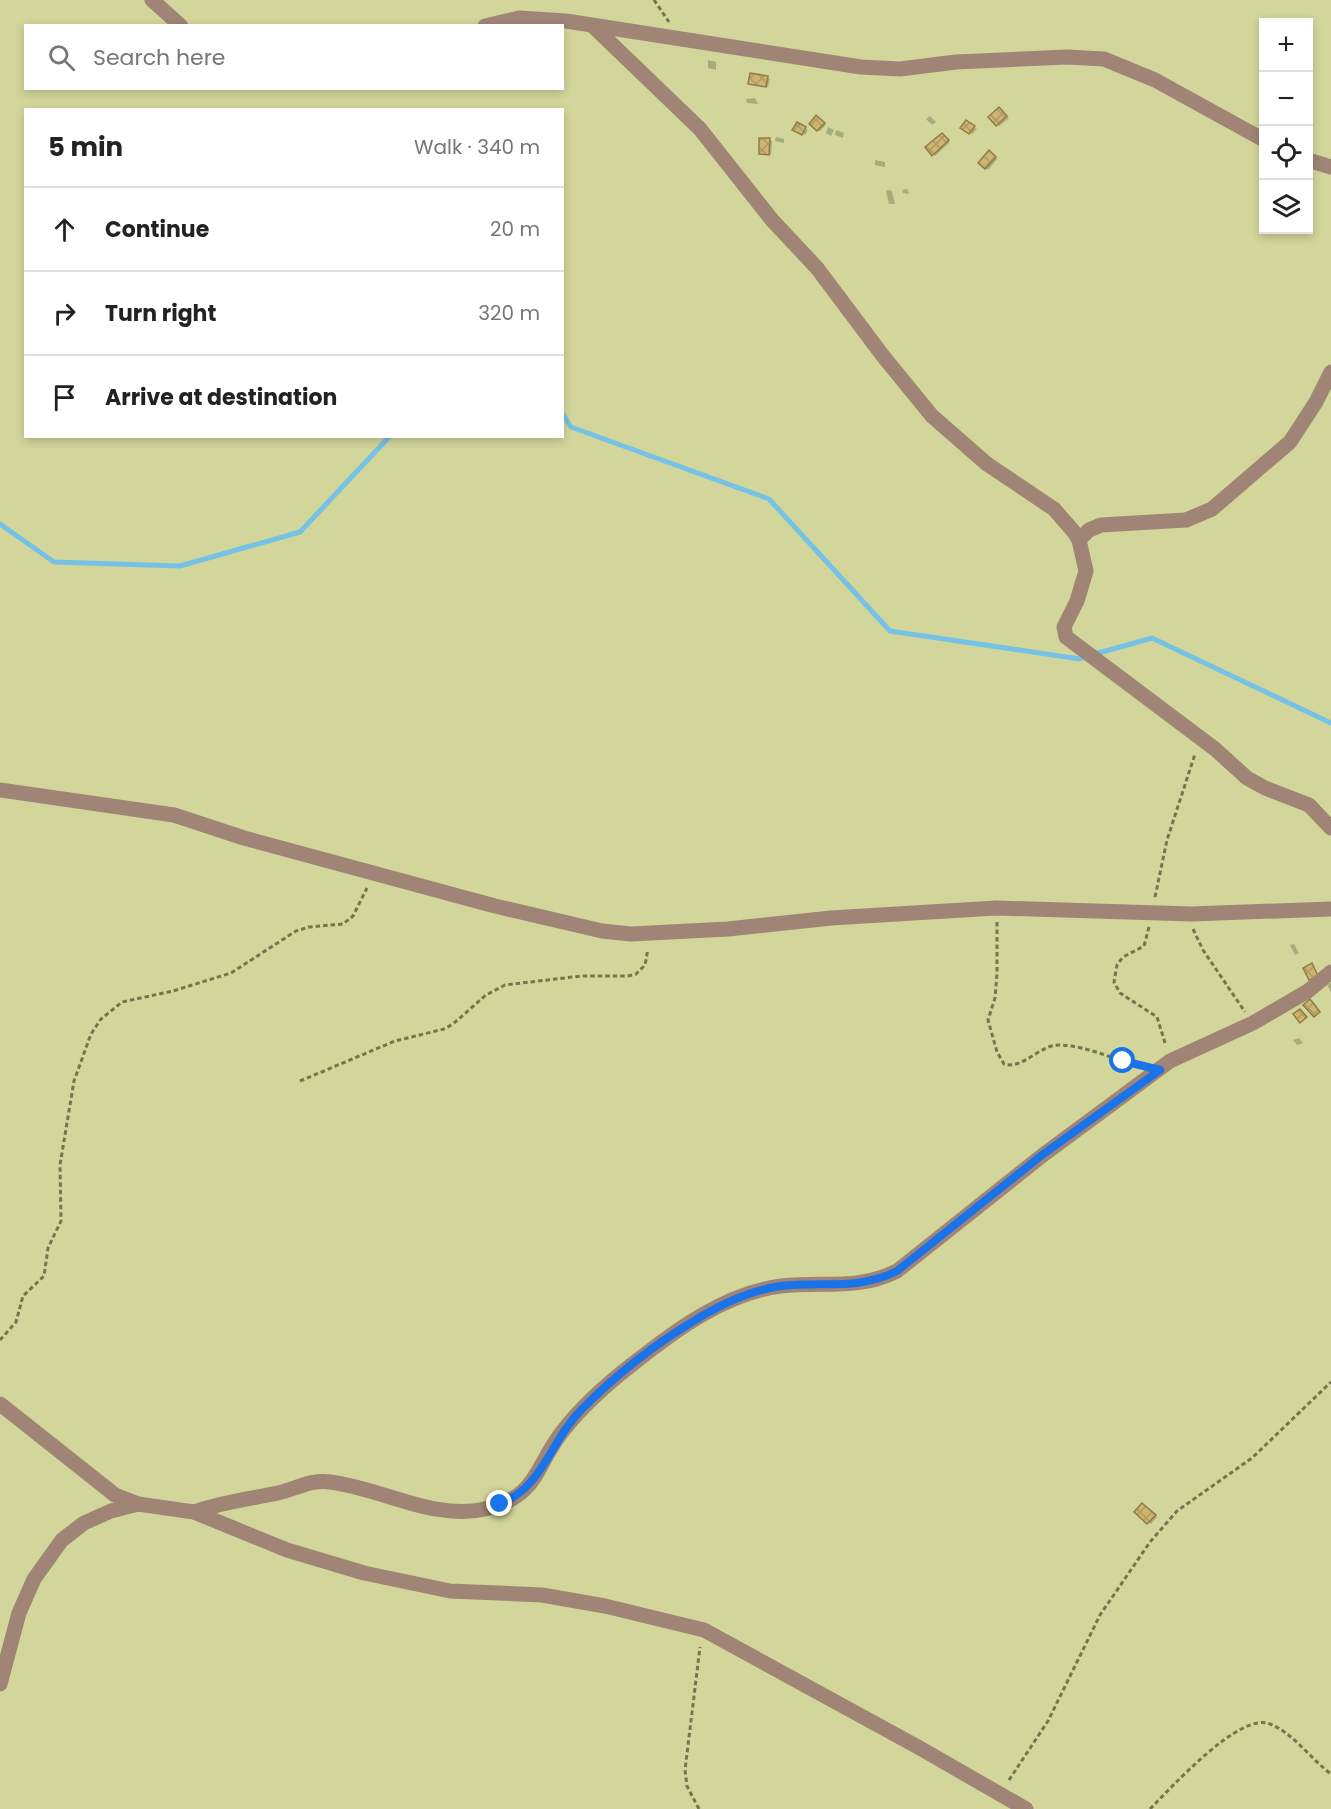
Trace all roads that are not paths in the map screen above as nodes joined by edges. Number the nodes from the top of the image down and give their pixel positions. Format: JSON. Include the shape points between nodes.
{"nodes":[{"id":1,"x":152,"y":0,"type":"edge"},
{"id":2,"x":179,"y":24,"type":"edge"},
{"id":3,"x":494,"y":24,"type":"edge"},
{"id":4,"x":594,"y":27,"type":"junction"},
{"id":5,"x":1259,"y":138,"type":"edge"},
{"id":6,"x":1313,"y":162,"type":"edge"},
{"id":7,"x":1331,"y":167,"type":"edge"},
{"id":8,"x":1331,"y":372,"type":"edge"},
{"id":9,"x":1079,"y":540,"type":"junction"},
{"id":10,"x":0,"y":790,"type":"edge"},
{"id":11,"x":1331,"y":828,"type":"edge"},
{"id":12,"x":1331,"y":909,"type":"edge"},
{"id":13,"x":1331,"y":972,"type":"edge"},
{"id":14,"x":0,"y":1404,"type":"edge"},
{"id":15,"x":138,"y":1504,"type":"junction"},
{"id":16,"x":194,"y":1512,"type":"junction"},
{"id":17,"x":0,"y":1683,"type":"edge"},
{"id":18,"x":1026,"y":1809,"type":"edge"}],
"edges":[{"from":1,"to":2,"type":"street"},
{"from":3,"to":4,"type":"street","via":[[519,18]]},
{"from":4,"to":5,"type":"street","via":[[678,36],[861,67],[900,69],[956,62],[1104,59],[1155,80]]},
{"from":4,"to":9,"type":"street","via":[[700,129],[772,220],[817,268],[932,416],[987,464],[1054,509]]},
{"from":6,"to":7,"type":"street"},
{"from":8,"to":9,"type":"street","via":[[1290,442],[1212,509],[1186,519],[1101,525]]},
{"from":9,"to":11,"type":"street","via":[[1086,571],[1063,632],[1247,778],[1309,805]]},
{"from":10,"to":12,"type":"street","via":[[174,814],[244,838],[551,921],[602,931],[651,933],[996,908],[1191,914]]},
{"from":13,"to":16,"type":"street","via":[[1308,991],[1253,1023],[1165,1065],[1042,1155],[897,1271],[878,1281],[856,1285],[782,1286],[747,1294],[688,1324],[634,1363],[581,1410],[561,1434],[528,1488],[513,1499],[485,1509],[450,1512],[372,1490],[316,1481]]},
{"from":14,"to":15,"type":"street","via":[[98,1483]]},
{"from":15,"to":16,"type":"street"},
{"from":15,"to":17,"type":"street","via":[[84,1523],[62,1540],[34,1579],[19,1613]]},
{"from":16,"to":18,"type":"street","via":[[287,1550],[364,1573],[450,1591],[542,1595],[704,1630]]}]}
